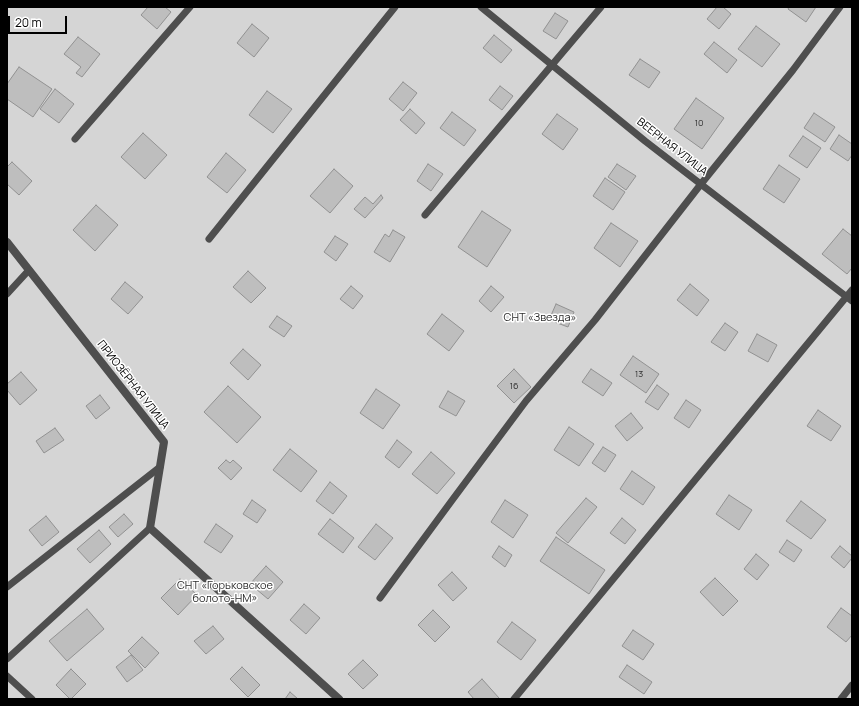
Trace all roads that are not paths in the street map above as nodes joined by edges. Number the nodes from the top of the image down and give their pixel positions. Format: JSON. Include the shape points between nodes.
{"nodes":[{"id":1,"x":190,"y":7,"type":"edge"},
{"id":2,"x":395,"y":7,"type":"edge"},
{"id":3,"x":481,"y":7,"type":"edge"},
{"id":4,"x":601,"y":7,"type":"edge"},
{"id":5,"x":840,"y":7,"type":"edge"},
{"id":6,"x":552,"y":65,"type":"junction"},
{"id":7,"x":76,"y":139,"type":"dead end"},
{"id":8,"x":700,"y":184,"type":"junction"},
{"id":9,"x":425,"y":214,"type":"dead end"},
{"id":10,"x":209,"y":239,"type":"dead end"},
{"id":11,"x":7,"y":242,"type":"edge"},
{"id":12,"x":29,"y":270,"type":"junction"},
{"id":13,"x":852,"y":290,"type":"edge"},
{"id":14,"x":7,"y":294,"type":"edge"},
{"id":15,"x":849,"y":299,"type":"edge"},
{"id":16,"x":160,"y":467,"type":"junction"},
{"id":17,"x":150,"y":528,"type":"junction"},
{"id":18,"x":7,"y":587,"type":"edge"},
{"id":19,"x":380,"y":598,"type":"dead end"},
{"id":20,"x":7,"y":659,"type":"edge"},
{"id":21,"x":7,"y":676,"type":"edge"},
{"id":22,"x":852,"y":685,"type":"edge"},
{"id":23,"x":32,"y":699,"type":"edge"},
{"id":24,"x":339,"y":699,"type":"edge"},
{"id":25,"x":514,"y":699,"type":"edge"},
{"id":26,"x":841,"y":699,"type":"edge"}],
"edges":[{"from":1,"to":7,"type":"lane"},
{"from":2,"to":10,"type":"lane"},
{"from":3,"to":6,"type":"lane","name":"ВЕЕРНАЯ УЛИЦА"},
{"from":4,"to":6,"type":"lane"},
{"from":5,"to":8,"type":"lane","via":[[793,70]]},
{"from":6,"to":8,"type":"lane","name":"ВЕЕРНАЯ УЛИЦА"},
{"from":6,"to":9,"type":"lane"},
{"from":8,"to":15,"type":"lane","name":"ВЕЕРНАЯ УЛИЦА"},
{"from":8,"to":19,"type":"lane","via":[[595,320],[526,401]]},
{"from":11,"to":12,"type":"street","name":"ПРИОЗЁРНАЯ УЛИЦА"},
{"from":12,"to":14,"type":"lane"},
{"from":12,"to":16,"type":"street","name":"ПРИОЗЁРНАЯ УЛИЦА","via":[[164,442]]},
{"from":13,"to":15,"type":"lane"},
{"from":15,"to":25,"type":"lane"},
{"from":16,"to":17,"type":"street","name":"ПРИОЗЁРНАЯ УЛИЦА"},
{"from":16,"to":18,"type":"lane"},
{"from":17,"to":20,"type":"lane"},
{"from":17,"to":24,"type":"street"},
{"from":21,"to":23,"type":"lane"},
{"from":22,"to":26,"type":"lane"}]}
